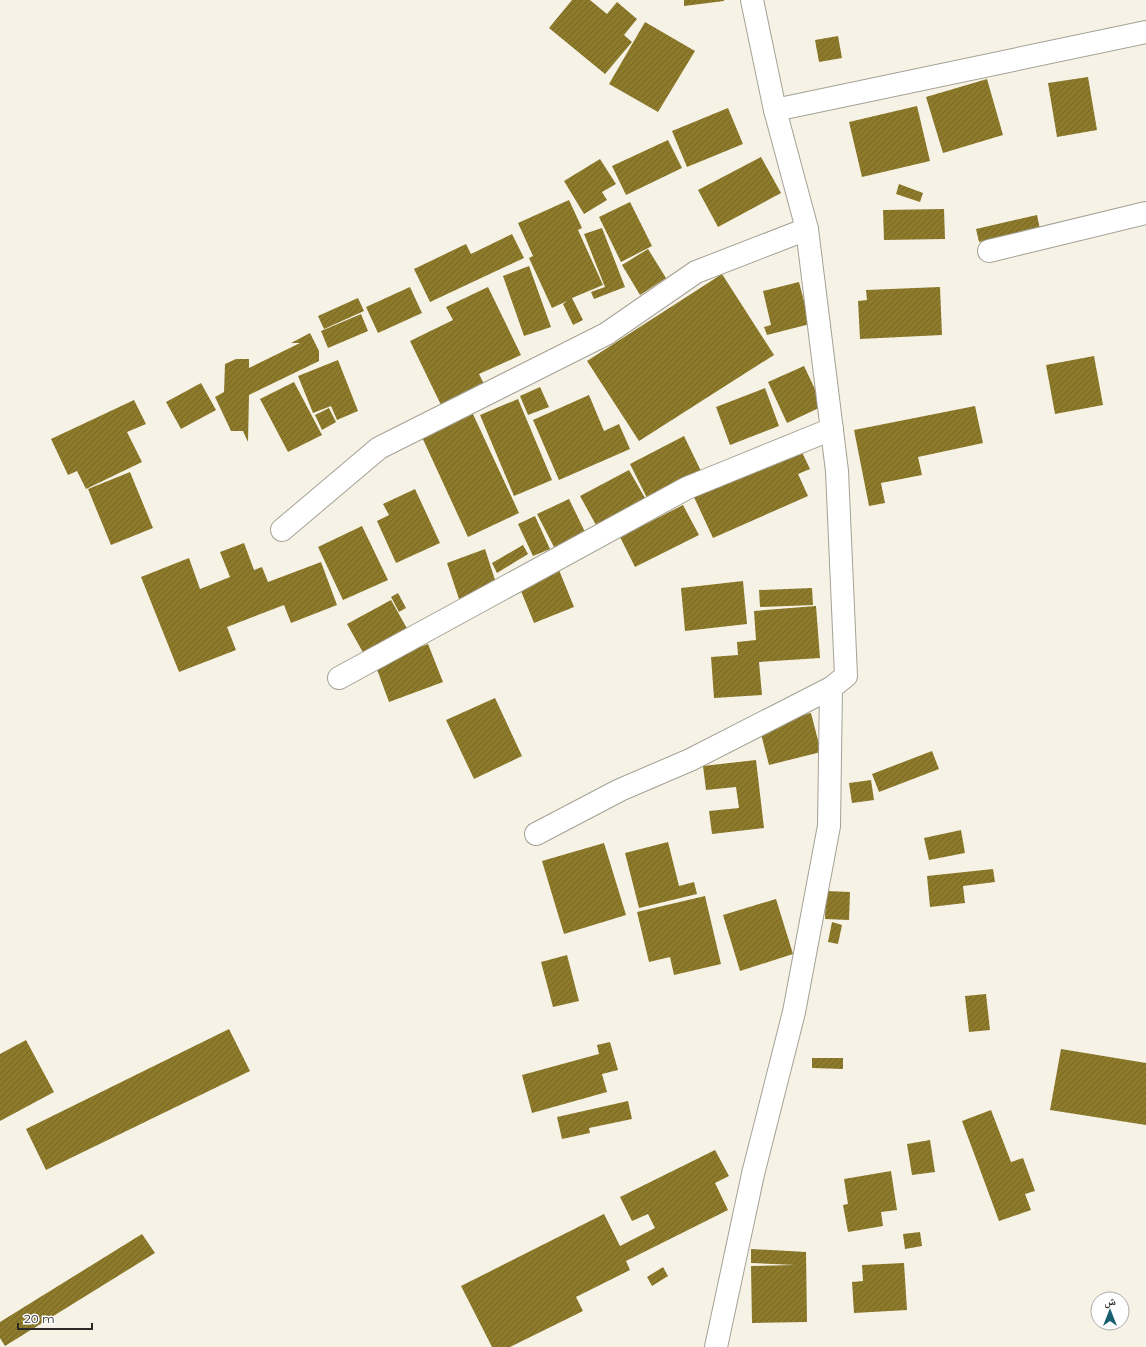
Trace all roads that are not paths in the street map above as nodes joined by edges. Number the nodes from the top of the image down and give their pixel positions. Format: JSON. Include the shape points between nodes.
{"nodes":[{"id":1,"x":752,"y":0,"type":"edge"},
{"id":2,"x":1146,"y":32,"type":"edge"},
{"id":3,"x":775,"y":110,"type":"junction"},
{"id":4,"x":1146,"y":213,"type":"edge"},
{"id":5,"x":807,"y":229,"type":"junction"},
{"id":6,"x":989,"y":251,"type":"dead end"},
{"id":7,"x":832,"y":429,"type":"junction"},
{"id":8,"x":282,"y":530,"type":"dead end"},
{"id":9,"x":339,"y":678,"type":"dead end"},
{"id":10,"x":831,"y":688,"type":"junction"},
{"id":11,"x":536,"y":834,"type":"dead end"},
{"id":12,"x":716,"y":1347,"type":"edge"}],
"edges":[{"from":1,"to":3,"type":"street"},
{"from":2,"to":3,"type":"street"},
{"from":3,"to":5,"type":"street"},
{"from":4,"to":6,"type":"street"},
{"from":5,"to":7,"type":"street"},
{"from":5,"to":8,"type":"street","via":[[696,272],[606,334],[380,448]]},
{"from":7,"to":9,"type":"street","via":[[687,488]]},
{"from":7,"to":10,"type":"street","via":[[837,470],[846,676]]},
{"from":10,"to":11,"type":"street","via":[[690,760],[620,790]]},
{"from":10,"to":12,"type":"street","via":[[829,826],[794,1012],[753,1174]]}]}
